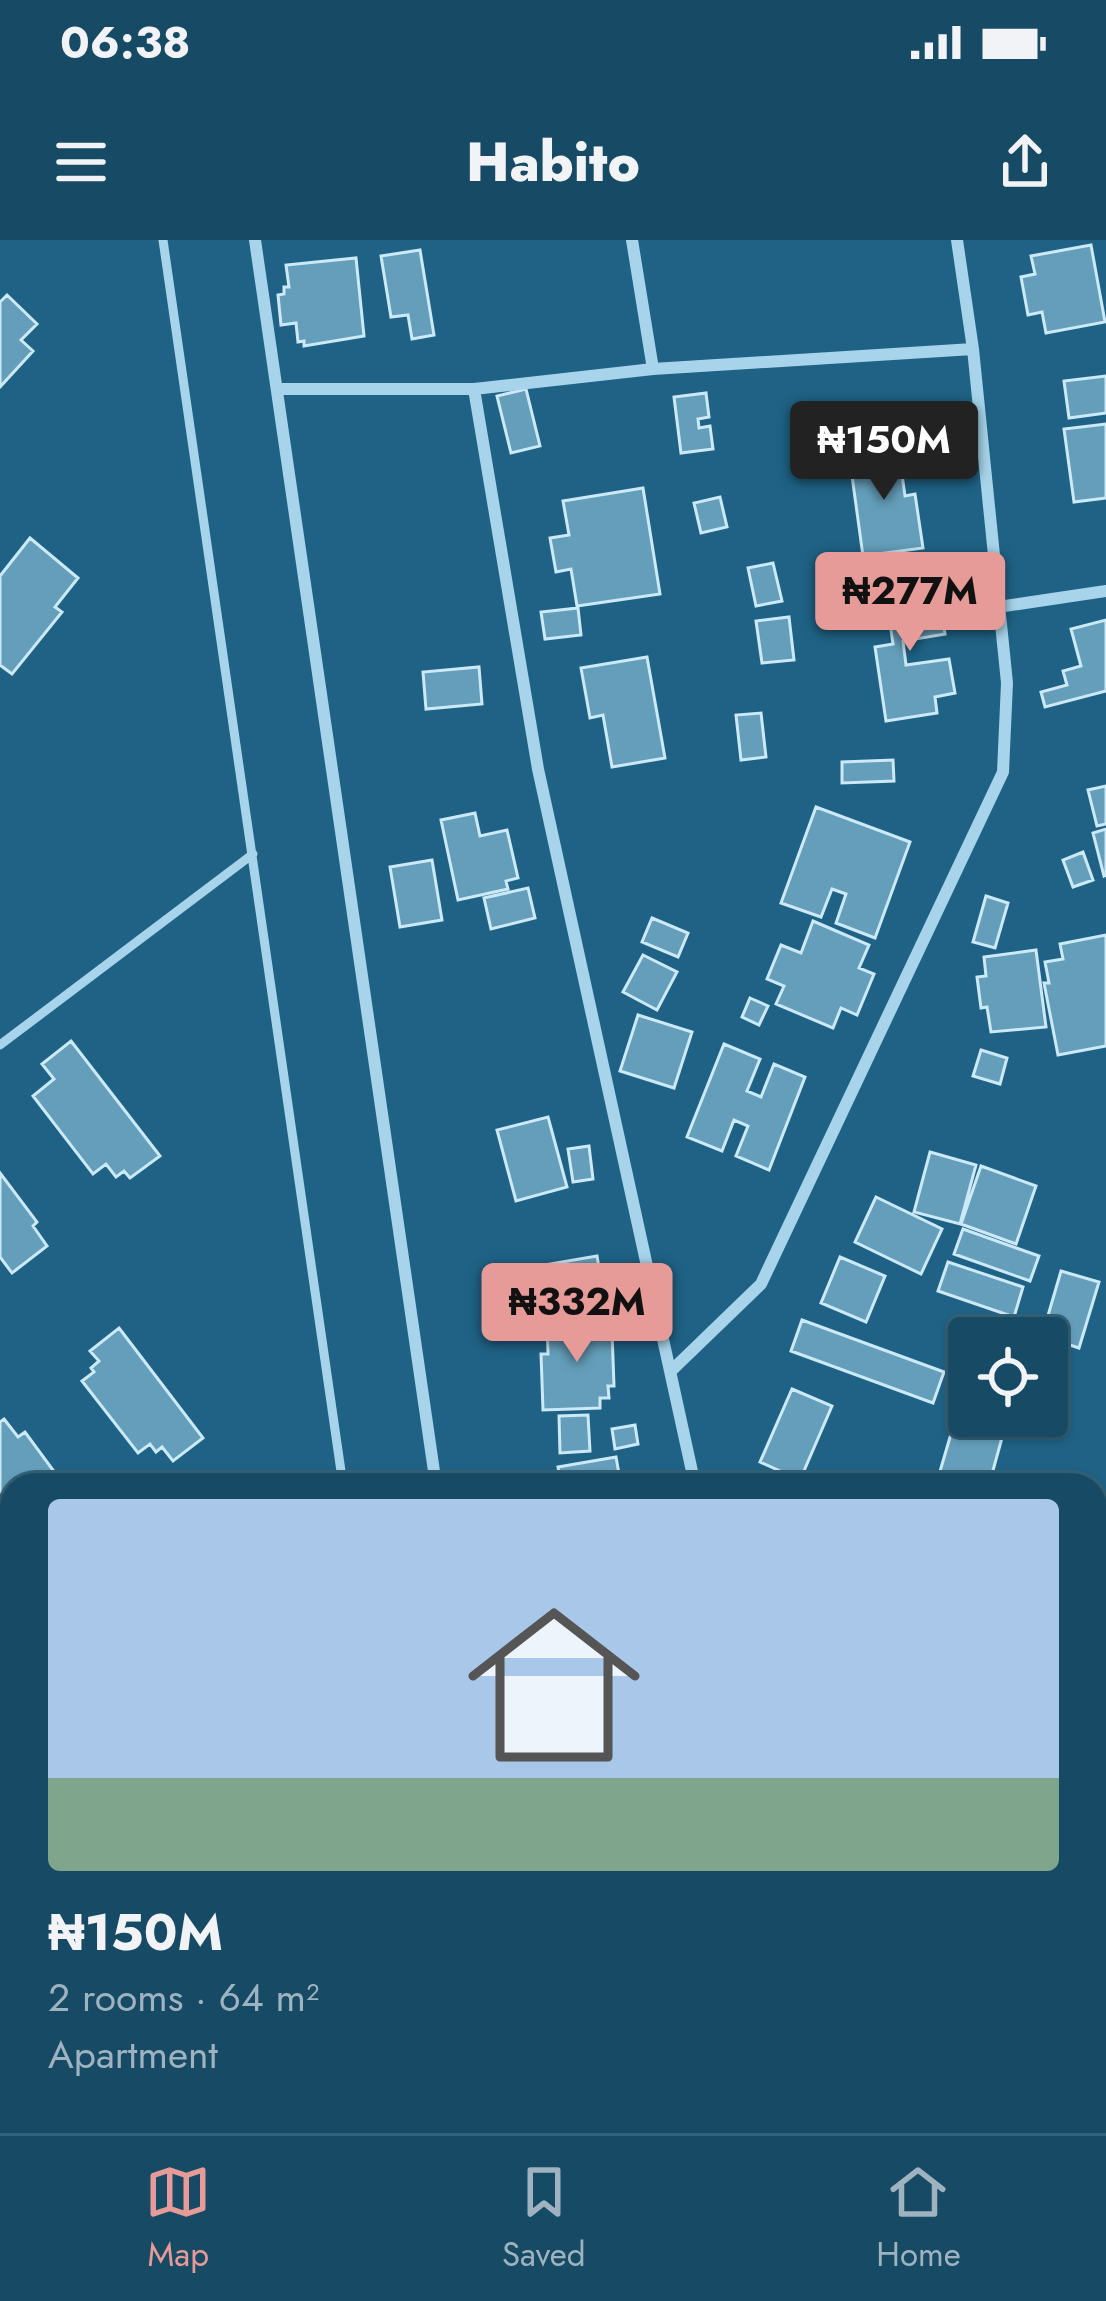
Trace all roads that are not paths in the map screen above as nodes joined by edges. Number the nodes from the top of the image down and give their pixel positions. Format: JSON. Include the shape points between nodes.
{"nodes":[{"id":1,"x":163,"y":240,"type":"edge"},
{"id":2,"x":255,"y":240,"type":"edge"},
{"id":3,"x":632,"y":240,"type":"edge"},
{"id":4,"x":958,"y":240,"type":"edge"},
{"id":5,"x":973,"y":349,"type":"junction"},
{"id":6,"x":653,"y":369,"type":"junction"},
{"id":7,"x":278,"y":389,"type":"junction"},
{"id":8,"x":474,"y":389,"type":"junction"},
{"id":9,"x":1106,"y":591,"type":"edge"},
{"id":10,"x":998,"y":607,"type":"junction"},
{"id":11,"x":253,"y":854,"type":"junction"},
{"id":12,"x":0,"y":1045,"type":"edge"},
{"id":13,"x":671,"y":1371,"type":"junction"},
{"id":14,"x":341,"y":1473,"type":"edge"},
{"id":15,"x":434,"y":1473,"type":"edge"},
{"id":16,"x":692,"y":1473,"type":"edge"}],
"edges":[{"from":1,"to":11,"type":"lane"},
{"from":2,"to":7,"type":"street"},
{"from":3,"to":6,"type":"street"},
{"from":4,"to":5,"type":"street"},
{"from":5,"to":6,"type":"street"},
{"from":5,"to":10,"type":"street"},
{"from":6,"to":8,"type":"street"},
{"from":7,"to":8,"type":"street"},
{"from":7,"to":15,"type":"street"},
{"from":8,"to":13,"type":"street","via":[[538,769]]},
{"from":9,"to":10,"type":"street"},
{"from":10,"to":13,"type":"street","via":[[1003,772],[761,1284]]},
{"from":11,"to":12,"type":"lane"},
{"from":11,"to":14,"type":"lane"},
{"from":13,"to":16,"type":"street"}]}
